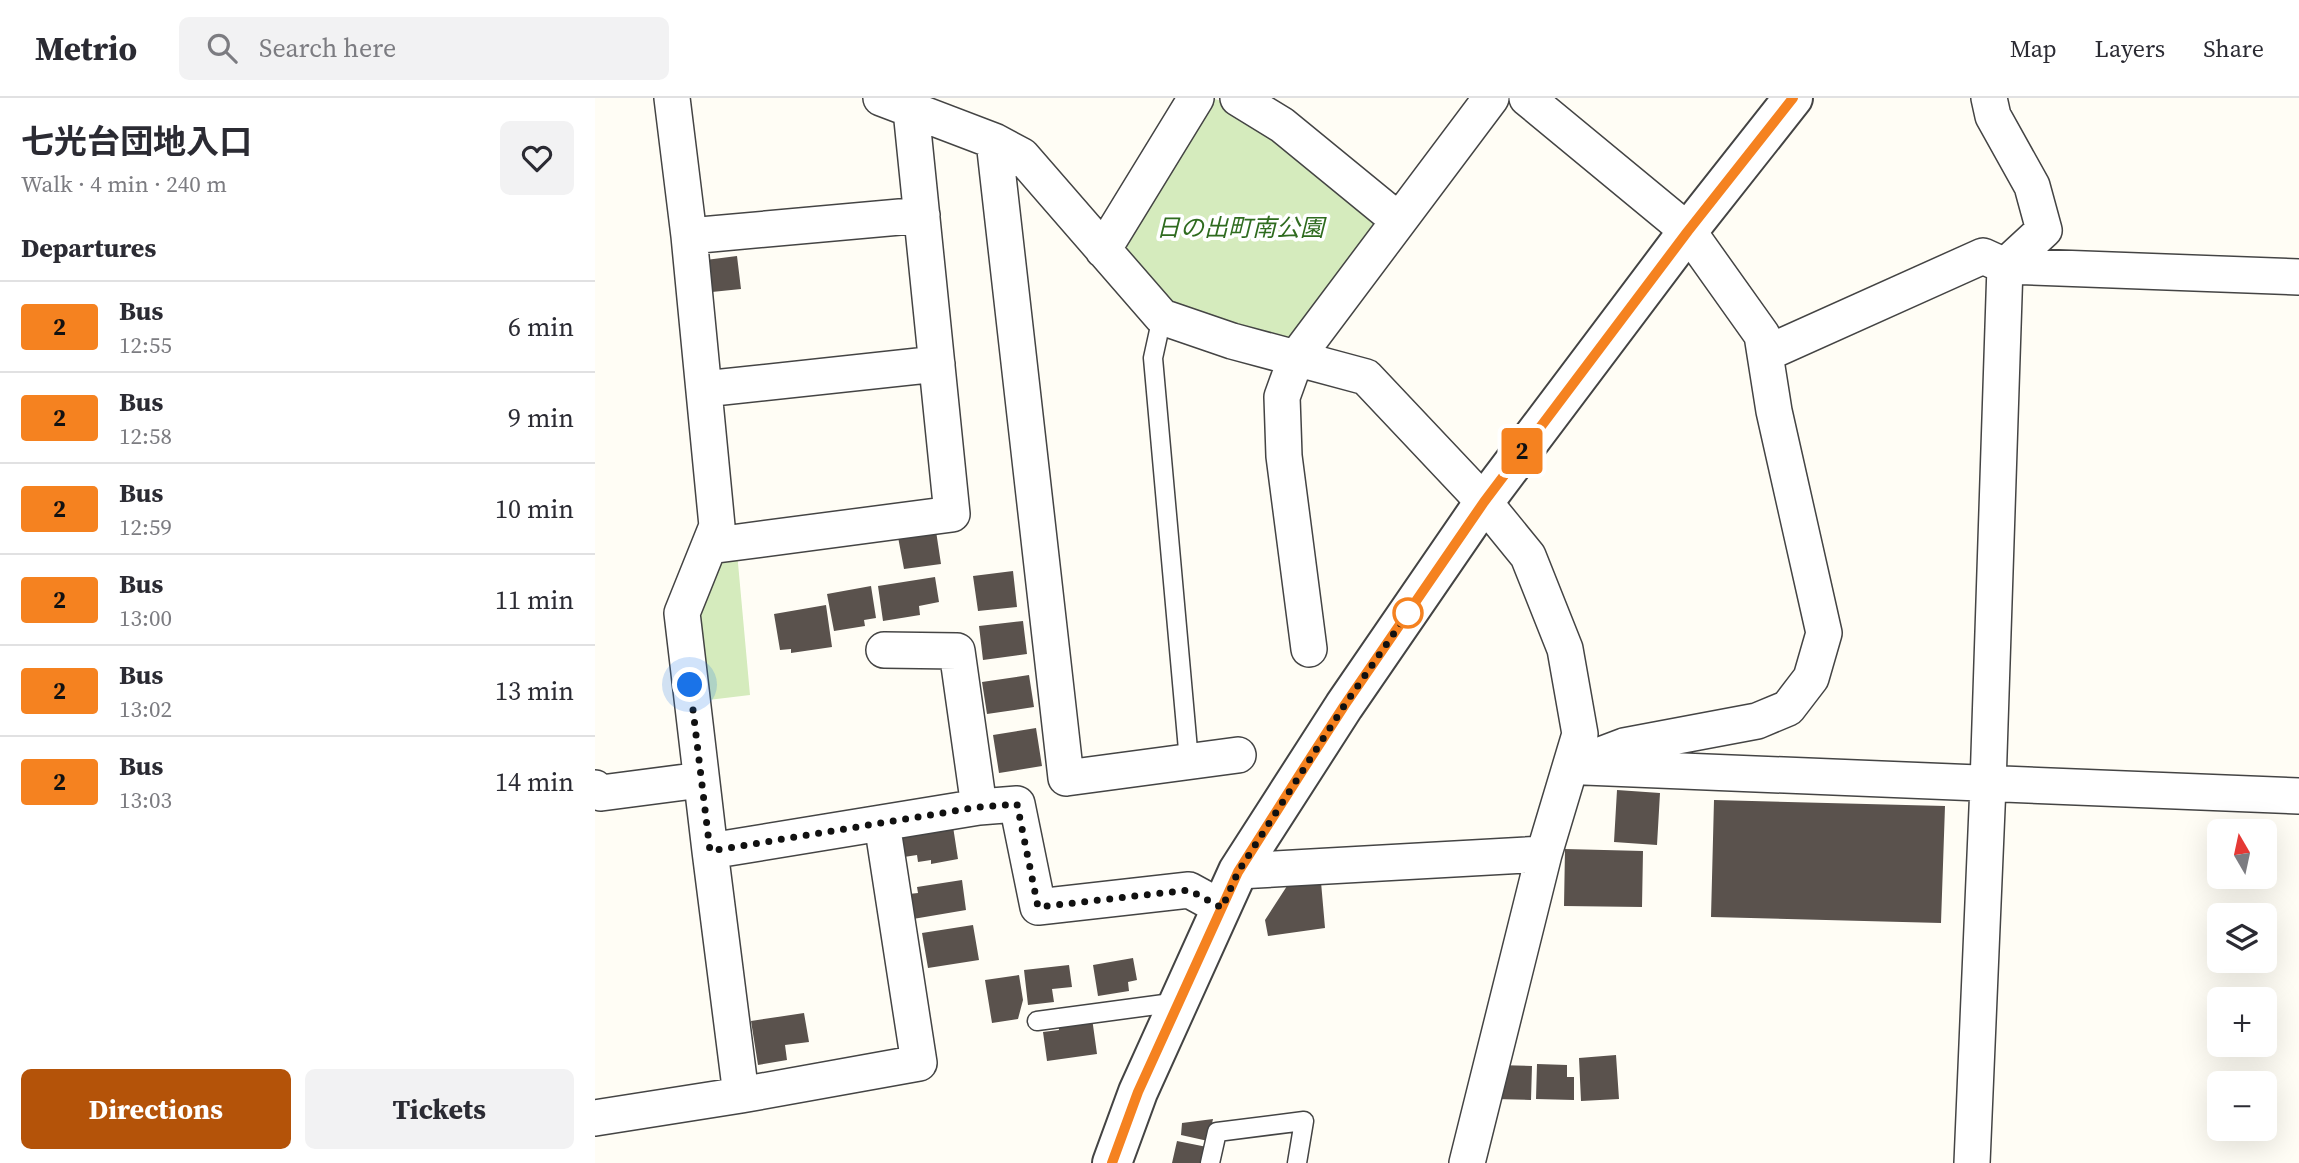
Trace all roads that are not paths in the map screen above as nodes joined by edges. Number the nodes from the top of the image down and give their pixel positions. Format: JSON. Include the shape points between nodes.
{"nodes":[{"id":1,"x":672,"y":98,"type":"edge"},
{"id":2,"x":1196,"y":98,"type":"edge"},
{"id":3,"x":1238,"y":98,"type":"edge"},
{"id":4,"x":1491,"y":98,"type":"edge"},
{"id":5,"x":1527,"y":98,"type":"edge"},
{"id":6,"x":1793,"y":98,"type":"edge"},
{"id":7,"x":1989,"y":98,"type":"edge"},
{"id":8,"x":896,"y":104,"type":"edge"},
{"id":9,"x":994,"y":141,"type":"junction"},
{"id":10,"x":922,"y":215,"type":"junction"},
{"id":11,"x":1398,"y":220,"type":"junction"},
{"id":12,"x":1688,"y":231,"type":"junction"},
{"id":13,"x":689,"y":236,"type":"junction"},
{"id":14,"x":1103,"y":250,"type":"junction"},
{"id":15,"x":2005,"y":266,"type":"junction"},
{"id":16,"x":2299,"y":277,"type":"edge"},
{"id":17,"x":1162,"y":317,"type":"junction"},
{"id":18,"x":1765,"y":354,"type":"junction"},
{"id":19,"x":1296,"y":358,"type":"junction"},
{"id":20,"x":937,"y":364,"type":"junction"},
{"id":21,"x":704,"y":389,"type":"junction"},
{"id":22,"x":1484,"y":502,"type":"junction"},
{"id":23,"x":709,"y":546,"type":"junction"},
{"id":24,"x":1309,"y":649,"type":"dead end"},
{"id":25,"x":884,"y":650,"type":"dead end"},
{"id":26,"x":1238,"y":755,"type":"dead end"},
{"id":27,"x":1189,"y":761,"type":"junction"},
{"id":28,"x":1571,"y":766,"type":"junction"},
{"id":29,"x":701,"y":780,"type":"junction"},
{"id":30,"x":1989,"y":785,"type":"junction"},
{"id":31,"x":597,"y":796,"type":"edge"},
{"id":32,"x":2299,"y":796,"type":"edge"},
{"id":33,"x":979,"y":807,"type":"junction"},
{"id":34,"x":883,"y":823,"type":"junction"},
{"id":35,"x":710,"y":851,"type":"junction"},
{"id":36,"x":1544,"y":853,"type":"junction"},
{"id":37,"x":1238,"y":872,"type":"junction"},
{"id":38,"x":1222,"y":908,"type":"junction"},
{"id":39,"x":1179,"y":1002,"type":"junction"},
{"id":40,"x":1037,"y":1021,"type":"dead end"},
{"id":41,"x":741,"y":1095,"type":"junction"},
{"id":42,"x":595,"y":1118,"type":"edge"},
{"id":43,"x":1112,"y":1163,"type":"edge"},
{"id":44,"x":1210,"y":1163,"type":"edge"},
{"id":45,"x":1297,"y":1163,"type":"edge"},
{"id":46,"x":1467,"y":1163,"type":"edge"},
{"id":47,"x":1972,"y":1163,"type":"edge"}],
"edges":[{"from":1,"to":13,"type":"street"},
{"from":2,"to":14,"type":"street"},
{"from":3,"to":11,"type":"street","via":[[1282,125]]},
{"from":4,"to":11,"type":"street"},
{"from":5,"to":12,"type":"street"},
{"from":6,"to":12,"type":"street"},
{"from":7,"to":15,"type":"street","via":[[1993,116],[2032,186],[2044,230]]},
{"from":8,"to":9,"type":"street"},
{"from":8,"to":10,"type":"street"},
{"from":9,"to":14,"type":"street","via":[[1022,156]]},
{"from":9,"to":27,"type":"street","via":[[1066,778]]},
{"from":10,"to":13,"type":"street"},
{"from":10,"to":20,"type":"street"},
{"from":11,"to":19,"type":"street"},
{"from":12,"to":18,"type":"street","via":[[1762,335]]},
{"from":12,"to":22,"type":"street"},
{"from":13,"to":21,"type":"street"},
{"from":14,"to":17,"type":"street"},
{"from":15,"to":16,"type":"street"},
{"from":15,"to":18,"type":"street","via":[[1983,256]]},
{"from":15,"to":30,"type":"street"},
{"from":17,"to":19,"type":"street"},
{"from":17,"to":27,"type":"lane","via":[[1153,358]]},
{"from":18,"to":28,"type":"street","via":[[1824,632],[1811,678],[1788,708],[1757,721],[1624,746]]},
{"from":19,"to":22,"type":"street","via":[[1366,377]]},
{"from":19,"to":24,"type":"street","via":[[1282,397],[1284,456]]},
{"from":20,"to":21,"type":"street"},
{"from":20,"to":23,"type":"street","via":[[952,514]]},
{"from":21,"to":23,"type":"street","via":[[717,526]]},
{"from":22,"to":28,"type":"street","via":[[1528,556],[1565,649],[1580,734]]},
{"from":22,"to":37,"type":"street","via":[[1344,706]]},
{"from":23,"to":29,"type":"street","via":[[682,612]]},
{"from":25,"to":33,"type":"street","via":[[957,651]]},
{"from":26,"to":27,"type":"street"},
{"from":28,"to":30,"type":"street"},
{"from":28,"to":36,"type":"street"},
{"from":29,"to":31,"type":"street"},
{"from":29,"to":35,"type":"street"},
{"from":30,"to":32,"type":"street"},
{"from":30,"to":47,"type":"street"},
{"from":33,"to":34,"type":"street"},
{"from":33,"to":38,"type":"street","via":[[1017,804],[1038,907],[1189,890]]},
{"from":34,"to":35,"type":"street"},
{"from":34,"to":41,"type":"street","via":[[919,1063]]},
{"from":35,"to":41,"type":"street"},
{"from":36,"to":37,"type":"street"},
{"from":36,"to":46,"type":"street"},
{"from":37,"to":38,"type":"street"},
{"from":38,"to":39,"type":"street"},
{"from":39,"to":40,"type":"lane"},
{"from":39,"to":43,"type":"street"},
{"from":41,"to":42,"type":"street"},
{"from":44,"to":45,"type":"lane","via":[[1217,1132],[1304,1121]]}]}
